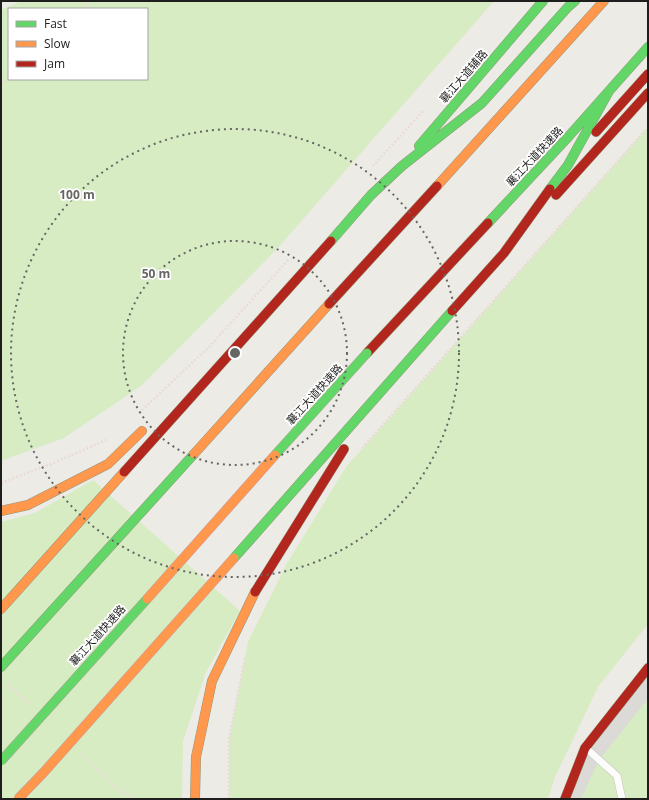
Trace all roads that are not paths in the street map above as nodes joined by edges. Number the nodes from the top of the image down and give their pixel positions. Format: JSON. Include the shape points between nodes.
{"nodes":[{"id":1,"x":543,"y":1,"type":"edge"},
{"id":2,"x":604,"y":1,"type":"edge"},
{"id":3,"x":572,"y":3,"type":"edge"},
{"id":4,"x":648,"y":47,"type":"edge"},
{"id":5,"x":648,"y":74,"type":"edge"},
{"id":6,"x":609,"y":91,"type":"junction"},
{"id":7,"x":648,"y":93,"type":"edge"},
{"id":8,"x":568,"y":165,"type":"junction"},
{"id":9,"x":402,"y":166,"type":"junction"},
{"id":10,"x":504,"y":253,"type":"junction"},
{"id":11,"x":288,"y":290,"type":"junction"},
{"id":12,"x":187,"y":388,"type":"dead end"},
{"id":13,"x":381,"y":390,"type":"junction"},
{"id":14,"x":147,"y":426,"type":"dead end"},
{"id":15,"x":1,"y":511,"type":"edge"},
{"id":16,"x":1,"y":609,"type":"edge"},
{"id":17,"x":1,"y":667,"type":"edge"},
{"id":18,"x":648,"y":668,"type":"edge"},
{"id":19,"x":585,"y":748,"type":"junction"},
{"id":20,"x":1,"y":761,"type":"edge"},
{"id":21,"x":18,"y":799,"type":"edge"},
{"id":22,"x":195,"y":799,"type":"edge"},
{"id":23,"x":565,"y":799,"type":"edge"},
{"id":24,"x":622,"y":799,"type":"edge"}],
"edges":[{"from":1,"to":9,"type":"main road","name":"襄江大道辅路"},
{"from":2,"to":17,"type":"main road"},
{"from":3,"to":9,"type":"main road","via":[[482,103]]},
{"from":4,"to":6,"type":"main road","name":"襄江大道快速路"},
{"from":5,"to":8,"type":"main road"},
{"from":6,"to":8,"type":"main road"},
{"from":6,"to":20,"type":"main road","name":"襄江大道快速路","bridge":true,"via":[[367,353]]},
{"from":7,"to":10,"type":"main road"},
{"from":8,"to":10,"type":"main road"},
{"from":9,"to":11,"type":"main road","via":[[371,195]]},
{"from":10,"to":13,"type":"main road"},
{"from":11,"to":12,"type":"main road"},
{"from":11,"to":16,"type":"main road"},
{"from":13,"to":21,"type":"main road","bridge":true},
{"from":13,"to":22,"type":"main road","via":[[256,589],[212,681],[196,757]]},
{"from":14,"to":15,"type":"main road","via":[[108,464],[28,505]]},
{"from":18,"to":19,"type":"main road"},
{"from":19,"to":23,"type":"main road"},
{"from":19,"to":24,"type":"lane","via":[[617,776]]}]}
